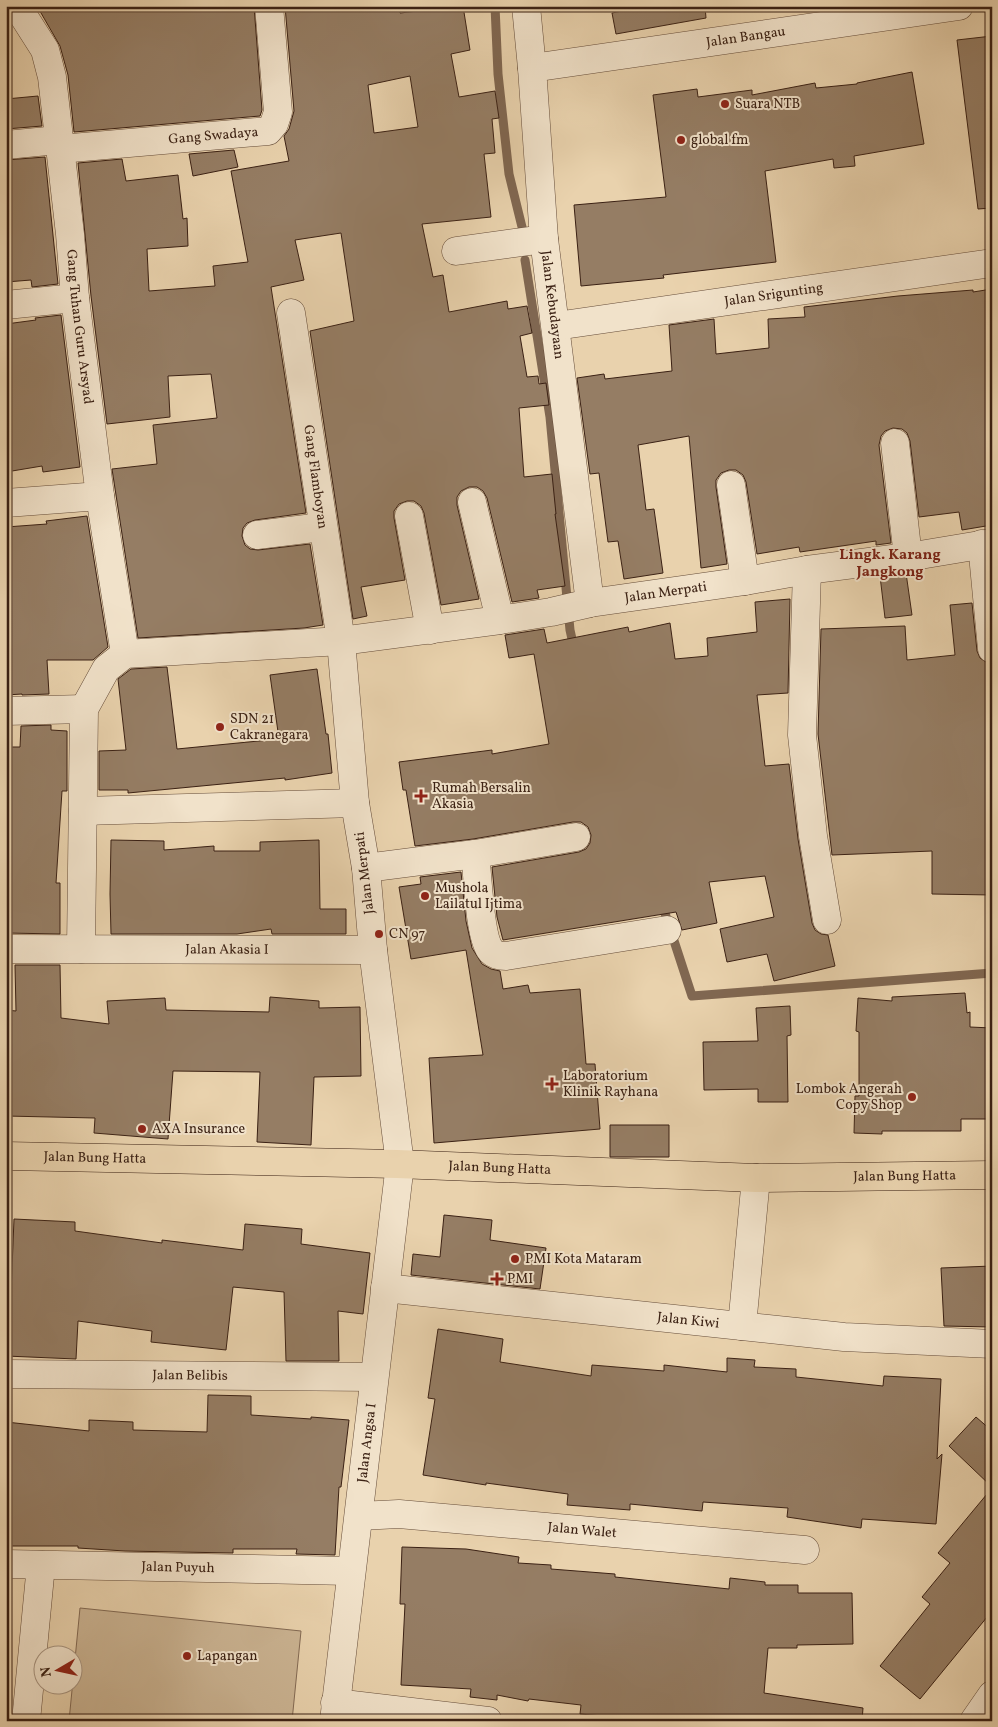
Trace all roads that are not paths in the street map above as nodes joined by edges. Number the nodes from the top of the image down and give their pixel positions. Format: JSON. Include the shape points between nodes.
{"nodes":[{"id":1,"x":20,"y":6,"type":"edge"},
{"id":2,"x":269,"y":6,"type":"edge"},
{"id":3,"x":526,"y":6,"type":"edge"},
{"id":4,"x":959,"y":6,"type":"edge"},
{"id":5,"x":532,"y":68,"type":"junction"},
{"id":6,"x":6,"y":145,"type":"edge"},
{"id":7,"x":59,"y":145,"type":"junction"},
{"id":8,"x":544,"y":239,"type":"junction"},
{"id":9,"x":456,"y":251,"type":"dead end"},
{"id":10,"x":992,"y":263,"type":"edge"},
{"id":11,"x":75,"y":298,"type":"junction"},
{"id":12,"x":6,"y":305,"type":"edge"},
{"id":13,"x":291,"y":313,"type":"dead end"},
{"id":14,"x":556,"y":326,"type":"junction"},
{"id":15,"x":895,"y":443,"type":"dead end"},
{"id":16,"x":731,"y":485,"type":"dead end"},
{"id":17,"x":100,"y":496,"type":"junction"},
{"id":18,"x":472,"y":502,"type":"dead end"},
{"id":19,"x":6,"y":503,"type":"edge"},
{"id":20,"x":409,"y":516,"type":"dead end"},
{"id":21,"x":322,"y":527,"type":"junction"},
{"id":22,"x":257,"y":535,"type":"dead end"},
{"id":23,"x":987,"y":544,"type":"edge"},
{"id":24,"x":908,"y":557,"type":"junction"},
{"id":25,"x":806,"y":570,"type":"junction"},
{"id":26,"x":745,"y":581,"type":"junction"},
{"id":27,"x":585,"y":604,"type":"junction"},
{"id":28,"x":500,"y":620,"type":"junction"},
{"id":29,"x":430,"y":630,"type":"junction"},
{"id":30,"x":341,"y":641,"type":"junction"},
{"id":31,"x":992,"y":649,"type":"edge"},
{"id":32,"x":124,"y":654,"type":"junction"},
{"id":33,"x":84,"y":709,"type":"junction"},
{"id":34,"x":6,"y":711,"type":"edge"},
{"id":35,"x":355,"y":803,"type":"junction"},
{"id":36,"x":83,"y":811,"type":"junction"},
{"id":37,"x":576,"y":837,"type":"dead end"},
{"id":38,"x":475,"y":854,"type":"junction"},
{"id":39,"x":366,"y":868,"type":"junction"},
{"id":40,"x":826,"y":920,"type":"dead end"},
{"id":41,"x":667,"y":930,"type":"dead end"},
{"id":42,"x":6,"y":949,"type":"edge"},
{"id":43,"x":81,"y":949,"type":"junction"},
{"id":44,"x":373,"y":950,"type":"junction"},
{"id":45,"x":6,"y":1156,"type":"edge"},
{"id":46,"x":400,"y":1164,"type":"junction"},
{"id":47,"x":992,"y":1175,"type":"edge"},
{"id":48,"x":756,"y":1178,"type":"junction"},
{"id":49,"x":385,"y":1288,"type":"junction"},
{"id":50,"x":742,"y":1326,"type":"junction"},
{"id":51,"x":992,"y":1344,"type":"edge"},
{"id":52,"x":6,"y":1374,"type":"edge"},
{"id":53,"x":374,"y":1377,"type":"junction"},
{"id":54,"x":359,"y":1516,"type":"junction"},
{"id":55,"x":805,"y":1550,"type":"dead end"},
{"id":56,"x":6,"y":1564,"type":"edge"},
{"id":57,"x":41,"y":1565,"type":"junction"},
{"id":58,"x":350,"y":1571,"type":"junction"},
{"id":59,"x":992,"y":1694,"type":"edge"},
{"id":60,"x":335,"y":1712,"type":"edge"},
{"id":61,"x":26,"y":1721,"type":"edge"},
{"id":62,"x":488,"y":1721,"type":"edge"},
{"id":63,"x":974,"y":1721,"type":"edge"}],
"edges":[{"from":1,"to":7,"type":"street","name":"Gang Tuhan Guru Arsyad","via":[[45,50],[52,77]]},
{"from":2,"to":7,"type":"street","name":"Gang Swadaya","via":[[278,112],[268,131]]},
{"from":3,"to":5,"type":"street","name":"Jalan Kebudayaan"},
{"from":4,"to":5,"type":"street","name":"Jalan Bangau"},
{"from":5,"to":8,"type":"street","name":"Jalan Kebudayaan"},
{"from":6,"to":7,"type":"street"},
{"from":7,"to":11,"type":"street","name":"Gang Tuhan Guru Arsyad"},
{"from":8,"to":9,"type":"street"},
{"from":8,"to":14,"type":"street","name":"Jalan Kebudayaan"},
{"from":10,"to":14,"type":"street","name":"Jalan Srigunting"},
{"from":11,"to":12,"type":"street"},
{"from":11,"to":17,"type":"street","name":"Gang Tuhan Guru Arsyad"},
{"from":13,"to":21,"type":"street","name":"Gang Flamboyan"},
{"from":14,"to":27,"type":"street","name":"Jalan Kebudayaan"},
{"from":15,"to":24,"type":"street"},
{"from":16,"to":26,"type":"street"},
{"from":17,"to":19,"type":"street"},
{"from":17,"to":32,"type":"street","name":"Gang Tuhan Guru Arsyad"},
{"from":18,"to":28,"type":"street"},
{"from":20,"to":29,"type":"street"},
{"from":21,"to":22,"type":"street"},
{"from":21,"to":30,"type":"street","name":"Gang Flamboyan"},
{"from":23,"to":24,"type":"street","name":"Jalan Merpati"},
{"from":23,"to":31,"type":"street"},
{"from":24,"to":25,"type":"street","name":"Jalan Merpati"},
{"from":25,"to":26,"type":"street","name":"Jalan Merpati"},
{"from":25,"to":40,"type":"street","via":[[802,735]]},
{"from":26,"to":27,"type":"street","name":"Jalan Merpati"},
{"from":27,"to":28,"type":"street","name":"Jalan Merpati"},
{"from":28,"to":29,"type":"street","name":"Jalan Merpati"},
{"from":29,"to":30,"type":"street","name":"Jalan Merpati"},
{"from":30,"to":32,"type":"street","name":"Jalan Merpati"},
{"from":30,"to":35,"type":"street","name":"Jalan Merpati"},
{"from":32,"to":33,"type":"street","via":[[106,669]]},
{"from":33,"to":34,"type":"street"},
{"from":33,"to":36,"type":"street"},
{"from":35,"to":36,"type":"street"},
{"from":35,"to":39,"type":"street","name":"Jalan Merpati"},
{"from":36,"to":43,"type":"street"},
{"from":37,"to":38,"type":"street"},
{"from":38,"to":39,"type":"street"},
{"from":38,"to":41,"type":"street","via":[[484,931],[492,952],[499,956]]},
{"from":39,"to":44,"type":"street","name":"Jalan Merpati"},
{"from":42,"to":43,"type":"street","name":"Jalan Akasia I"},
{"from":43,"to":44,"type":"street","name":"Jalan Akasia I"},
{"from":44,"to":46,"type":"street","name":"Jalan Merpati"},
{"from":45,"to":46,"type":"main road","name":"Jalan Bung Hatta"},
{"from":46,"to":48,"type":"main road","name":"Jalan Bung Hatta"},
{"from":46,"to":49,"type":"street","name":"Jalan Angsa I"},
{"from":47,"to":48,"type":"main road","name":"Jalan Bung Hatta"},
{"from":48,"to":50,"type":"street"},
{"from":49,"to":50,"type":"street","name":"Jalan Kiwi"},
{"from":49,"to":53,"type":"street","name":"Jalan Angsa I"},
{"from":50,"to":51,"type":"street","name":"Jalan Kiwi","via":[[844,1337]]},
{"from":52,"to":53,"type":"street","name":"Jalan Belibis"},
{"from":53,"to":54,"type":"street","name":"Jalan Angsa I"},
{"from":54,"to":55,"type":"street","name":"Jalan Walet","via":[[399,1514]]},
{"from":54,"to":58,"type":"street","name":"Jalan Angsa I"},
{"from":56,"to":57,"type":"street","name":"Jalan Puyuh"},
{"from":57,"to":58,"type":"street","name":"Jalan Puyuh"},
{"from":57,"to":61,"type":"street"},
{"from":58,"to":60,"type":"street","name":"Jalan Angsa I"},
{"from":59,"to":63,"type":"street"},
{"from":60,"to":62,"type":"street"}]}
